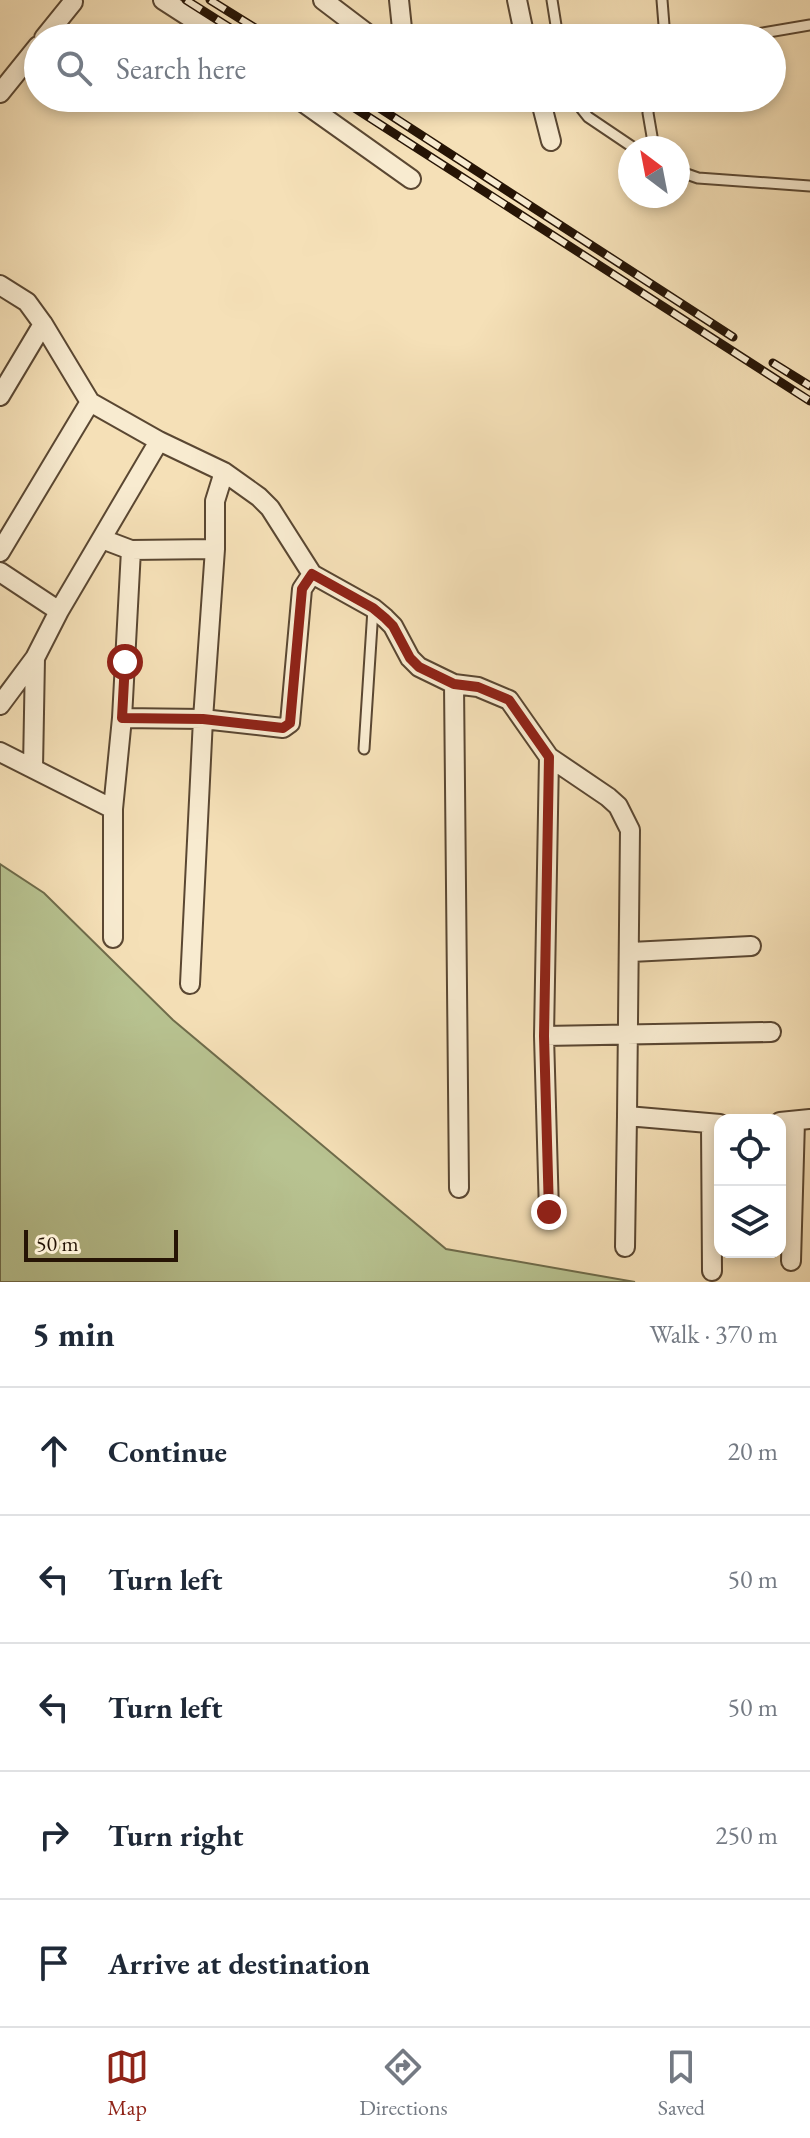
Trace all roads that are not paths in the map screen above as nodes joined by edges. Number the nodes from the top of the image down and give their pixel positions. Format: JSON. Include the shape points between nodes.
{"nodes":[{"id":1,"x":163,"y":0,"type":"edge"},
{"id":2,"x":323,"y":0,"type":"edge"},
{"id":3,"x":399,"y":0,"type":"edge"},
{"id":4,"x":517,"y":0,"type":"edge"},
{"id":5,"x":552,"y":0,"type":"edge"},
{"id":6,"x":662,"y":0,"type":"edge"},
{"id":7,"x":73,"y":2,"type":"dead end"},
{"id":8,"x":55,"y":24,"type":"edge"},
{"id":9,"x":200,"y":24,"type":"edge"},
{"id":10,"x":355,"y":24,"type":"edge"},
{"id":11,"x":402,"y":24,"type":"edge"},
{"id":12,"x":522,"y":24,"type":"edge"},
{"id":13,"x":556,"y":24,"type":"edge"},
{"id":14,"x":664,"y":24,"type":"edge"},
{"id":15,"x":810,"y":25,"type":"edge"},
{"id":16,"x":786,"y":29,"type":"edge"},
{"id":17,"x":24,"y":63,"type":"edge"},
{"id":18,"x":0,"y":93,"type":"edge"},
{"id":19,"x":317,"y":112,"type":"edge"},
{"id":20,"x":544,"y":112,"type":"edge"},
{"id":21,"x":584,"y":112,"type":"edge"},
{"id":22,"x":648,"y":112,"type":"edge"},
{"id":23,"x":652,"y":136,"type":"edge"},
{"id":24,"x":618,"y":137,"type":"edge"},
{"id":25,"x":551,"y":141,"type":"dead end"},
{"id":26,"x":690,"y":175,"type":"edge"},
{"id":27,"x":411,"y":179,"type":"dead end"},
{"id":28,"x":810,"y":186,"type":"edge"},
{"id":29,"x":0,"y":285,"type":"edge"},
{"id":30,"x":43,"y":324,"type":"junction"},
{"id":31,"x":0,"y":396,"type":"edge"},
{"id":32,"x":90,"y":402,"type":"junction"},
{"id":33,"x":159,"y":441,"type":"junction"},
{"id":34,"x":224,"y":472,"type":"junction"},
{"id":35,"x":102,"y":539,"type":"junction"},
{"id":36,"x":215,"y":549,"type":"junction"},
{"id":37,"x":131,"y":550,"type":"junction"},
{"id":38,"x":0,"y":552,"type":"edge"},
{"id":39,"x":0,"y":572,"type":"edge"},
{"id":40,"x":312,"y":574,"type":"junction"},
{"id":41,"x":373,"y":608,"type":"junction"},
{"id":42,"x":59,"y":611,"type":"junction"},
{"id":43,"x":35,"y":658,"type":"junction"},
{"id":44,"x":454,"y":684,"type":"junction"},
{"id":45,"x":0,"y":705,"type":"edge"},
{"id":46,"x":122,"y":718,"type":"junction"},
{"id":47,"x":203,"y":719,"type":"junction"},
{"id":48,"x":364,"y":749,"type":"dead end"},
{"id":49,"x":0,"y":752,"type":"edge"},
{"id":50,"x":549,"y":757,"type":"junction"},
{"id":51,"x":33,"y":768,"type":"junction"},
{"id":52,"x":113,"y":809,"type":"junction"},
{"id":53,"x":113,"y":938,"type":"dead end"},
{"id":54,"x":751,"y":946,"type":"dead end"},
{"id":55,"x":631,"y":952,"type":"junction"},
{"id":56,"x":190,"y":984,"type":"dead end"},
{"id":57,"x":771,"y":1032,"type":"dead end"},
{"id":58,"x":628,"y":1034,"type":"junction"},
{"id":59,"x":544,"y":1036,"type":"junction"},
{"id":60,"x":627,"y":1116,"type":"junction"},
{"id":61,"x":795,"y":1120,"type":"edge"},
{"id":62,"x":714,"y":1124,"type":"edge"},
{"id":63,"x":714,"y":1186,"type":"edge"},
{"id":64,"x":459,"y":1188,"type":"dead end"},
{"id":65,"x":549,"y":1212,"type":"dead end"},
{"id":66,"x":625,"y":1247,"type":"dead end"},
{"id":67,"x":791,"y":1261,"type":"dead end"},
{"id":68,"x":712,"y":1271,"type":"dead end"}],
"edges":[{"from":1,"to":9,"type":"street"},
{"from":2,"to":10,"type":"street"},
{"from":3,"to":11,"type":"street"},
{"from":4,"to":12,"type":"street"},
{"from":5,"to":13,"type":"lane"},
{"from":6,"to":14,"type":"lane"},
{"from":7,"to":8,"type":"street"},
{"from":15,"to":16,"type":"lane"},
{"from":17,"to":18,"type":"street"},
{"from":19,"to":27,"type":"street"},
{"from":20,"to":25,"type":"street"},
{"from":21,"to":24,"type":"lane"},
{"from":22,"to":23,"type":"lane"},
{"from":26,"to":28,"type":"lane"},
{"from":29,"to":30,"type":"street","via":[[27,302]]},
{"from":30,"to":31,"type":"street"},
{"from":30,"to":32,"type":"street"},
{"from":32,"to":33,"type":"street"},
{"from":32,"to":38,"type":"street"},
{"from":33,"to":34,"type":"street"},
{"from":33,"to":35,"type":"street"},
{"from":34,"to":36,"type":"street","via":[[215,501]]},
{"from":34,"to":40,"type":"street","via":[[270,508]]},
{"from":35,"to":37,"type":"street"},
{"from":35,"to":42,"type":"street"},
{"from":36,"to":37,"type":"street"},
{"from":36,"to":47,"type":"street"},
{"from":37,"to":46,"type":"street"},
{"from":39,"to":42,"type":"street"},
{"from":40,"to":41,"type":"street"},
{"from":40,"to":47,"type":"street","via":[[302,589],[290,723],[283,728]]},
{"from":41,"to":44,"type":"street","via":[[393,626],[419,667]]},
{"from":41,"to":48,"type":"lane"},
{"from":42,"to":43,"type":"street"},
{"from":43,"to":45,"type":"street"},
{"from":43,"to":51,"type":"street"},
{"from":44,"to":50,"type":"street","via":[[509,700]]},
{"from":44,"to":64,"type":"street"},
{"from":46,"to":47,"type":"street"},
{"from":46,"to":52,"type":"street"},
{"from":47,"to":56,"type":"street"},
{"from":49,"to":51,"type":"street"},
{"from":50,"to":55,"type":"street","via":[[618,806],[630,830]]},
{"from":50,"to":59,"type":"street"},
{"from":51,"to":52,"type":"street"},
{"from":52,"to":53,"type":"street"},
{"from":54,"to":55,"type":"street"},
{"from":55,"to":58,"type":"street"},
{"from":57,"to":58,"type":"street"},
{"from":58,"to":59,"type":"street"},
{"from":58,"to":60,"type":"street"},
{"from":59,"to":65,"type":"street"},
{"from":60,"to":62,"type":"street"},
{"from":60,"to":66,"type":"street"},
{"from":61,"to":67,"type":"street"},
{"from":63,"to":68,"type":"street"}]}
